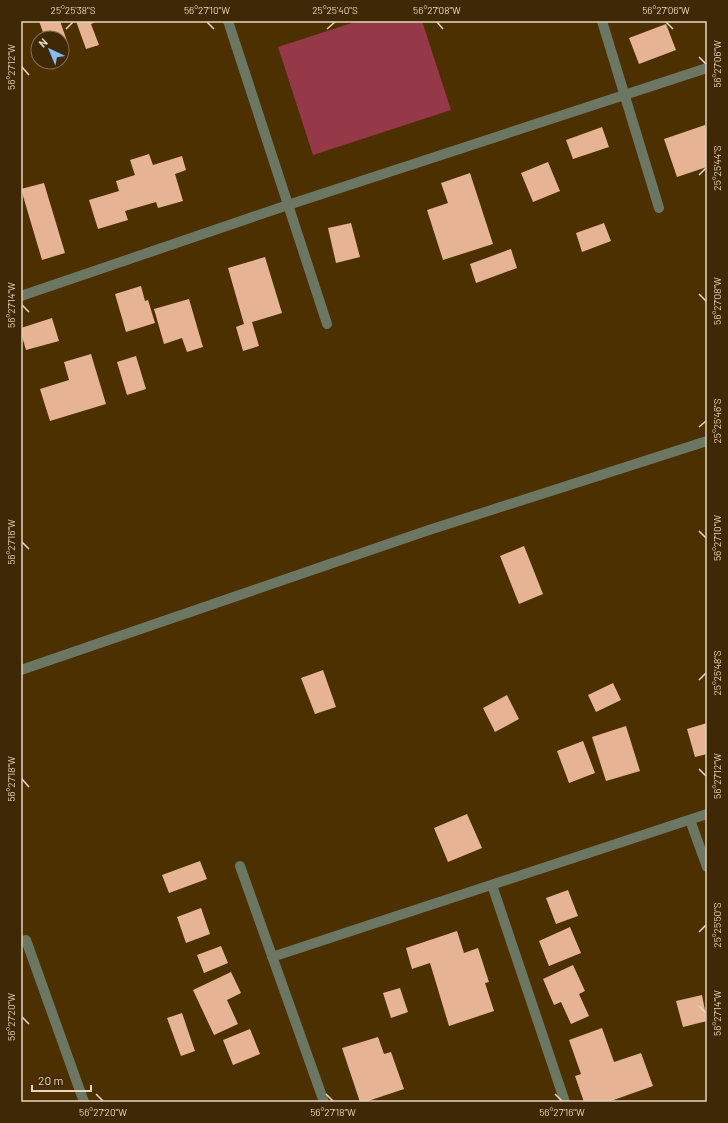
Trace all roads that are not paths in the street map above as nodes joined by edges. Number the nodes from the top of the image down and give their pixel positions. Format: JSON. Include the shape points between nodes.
{"nodes":[{"id":1,"x":228,"y":21,"type":"edge"},
{"id":2,"x":602,"y":21,"type":"edge"},
{"id":3,"x":707,"y":68,"type":"edge"},
{"id":4,"x":624,"y":95,"type":"junction"},
{"id":5,"x":288,"y":205,"type":"junction"},
{"id":6,"x":659,"y":208,"type":"dead end"},
{"id":7,"x":21,"y":296,"type":"edge"},
{"id":8,"x":327,"y":324,"type":"dead end"},
{"id":9,"x":707,"y":441,"type":"edge"},
{"id":10,"x":21,"y":670,"type":"edge"},
{"id":11,"x":707,"y":814,"type":"edge"},
{"id":12,"x":690,"y":820,"type":"junction"},
{"id":13,"x":240,"y":866,"type":"dead end"},
{"id":14,"x":707,"y":867,"type":"edge"},
{"id":15,"x":492,"y":885,"type":"junction"},
{"id":16,"x":26,"y":940,"type":"dead end"},
{"id":17,"x":272,"y":957,"type":"junction"},
{"id":18,"x":84,"y":1102,"type":"edge"},
{"id":19,"x":324,"y":1102,"type":"edge"},
{"id":20,"x":565,"y":1102,"type":"edge"}],
"edges":[{"from":1,"to":5,"type":"street"},
{"from":2,"to":4,"type":"street"},
{"from":3,"to":4,"type":"street"},
{"from":4,"to":5,"type":"street"},
{"from":4,"to":6,"type":"street"},
{"from":5,"to":7,"type":"street"},
{"from":5,"to":8,"type":"street"},
{"from":9,"to":10,"type":"street","via":[[429,530]]},
{"from":11,"to":12,"type":"street"},
{"from":12,"to":14,"type":"street"},
{"from":12,"to":15,"type":"street"},
{"from":13,"to":17,"type":"street"},
{"from":15,"to":17,"type":"street"},
{"from":15,"to":20,"type":"street"},
{"from":16,"to":18,"type":"street"},
{"from":17,"to":19,"type":"street"}]}
